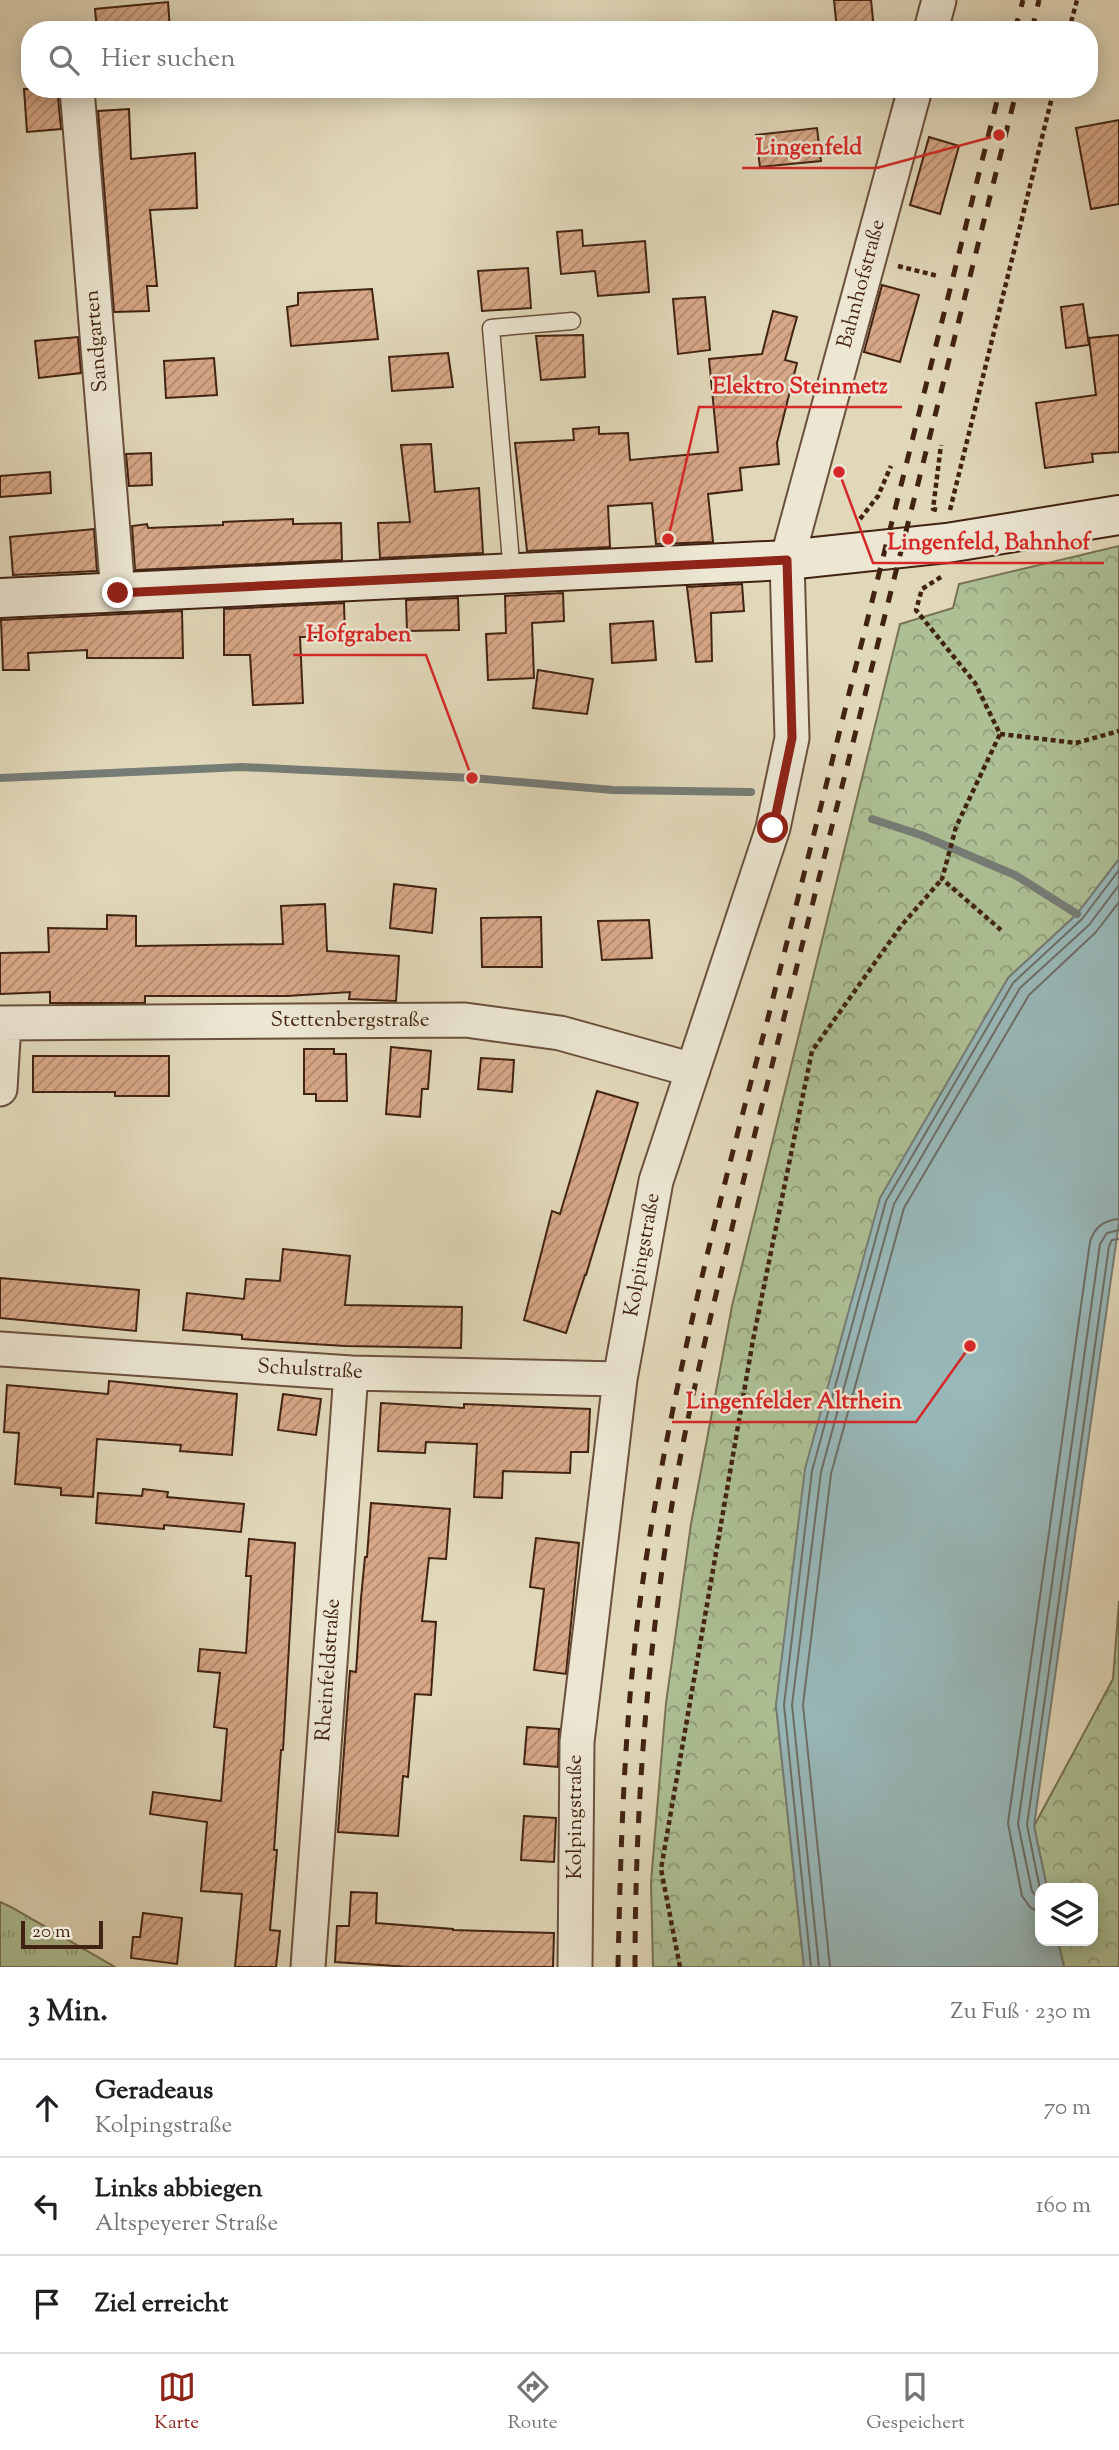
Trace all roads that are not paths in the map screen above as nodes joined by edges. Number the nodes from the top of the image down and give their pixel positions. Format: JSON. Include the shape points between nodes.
{"nodes":[{"id":1,"x":939,"y":0,"type":"edge"},
{"id":2,"x":933,"y":21,"type":"edge"},
{"id":3,"x":78,"y":98,"type":"edge"},
{"id":4,"x":913,"y":98,"type":"edge"},
{"id":5,"x":572,"y":321,"type":"dead end"},
{"id":6,"x":1119,"y":515,"type":"edge"},
{"id":7,"x":787,"y":560,"type":"junction"},
{"id":8,"x":512,"y":574,"type":"junction"},
{"id":9,"x":118,"y":593,"type":"junction"},
{"id":10,"x":0,"y":598,"type":"edge"},
{"id":11,"x":2,"y":1023,"type":"edge"},
{"id":12,"x":693,"y":1070,"type":"junction"},
{"id":13,"x":0,"y":1089,"type":"edge"},
{"id":14,"x":0,"y":1349,"type":"edge"},
{"id":15,"x":351,"y":1373,"type":"junction"},
{"id":16,"x":620,"y":1379,"type":"junction"},
{"id":17,"x":308,"y":1967,"type":"edge"},
{"id":18,"x":575,"y":1967,"type":"edge"}],
"edges":[{"from":1,"to":2,"type":"street"},
{"from":3,"to":9,"type":"street","name":"Sandgarten"},
{"from":4,"to":7,"type":"street","name":"Bahnhofstraße"},
{"from":5,"to":8,"type":"lane","via":[[491,328]]},
{"from":6,"to":7,"type":"main road","via":[[947,543]]},
{"from":7,"to":8,"type":"main road"},
{"from":7,"to":12,"type":"street","name":"Kolpingstraße","via":[[792,738],[773,828]]},
{"from":8,"to":9,"type":"main road"},
{"from":9,"to":10,"type":"main road"},
{"from":11,"to":12,"type":"street","name":"Stettenbergstraße","via":[[465,1020],[561,1033]]},
{"from":11,"to":13,"type":"street"},
{"from":12,"to":16,"type":"street","name":"Kolpingstraße","via":[[656,1181]]},
{"from":14,"to":15,"type":"street","name":"Schulstraße"},
{"from":15,"to":16,"type":"street","name":"Schulstraße"},
{"from":15,"to":17,"type":"street","name":"Rheinfeldstraße"},
{"from":16,"to":18,"type":"street","name":"Kolpingstraße","via":[[576,1742]]}]}
